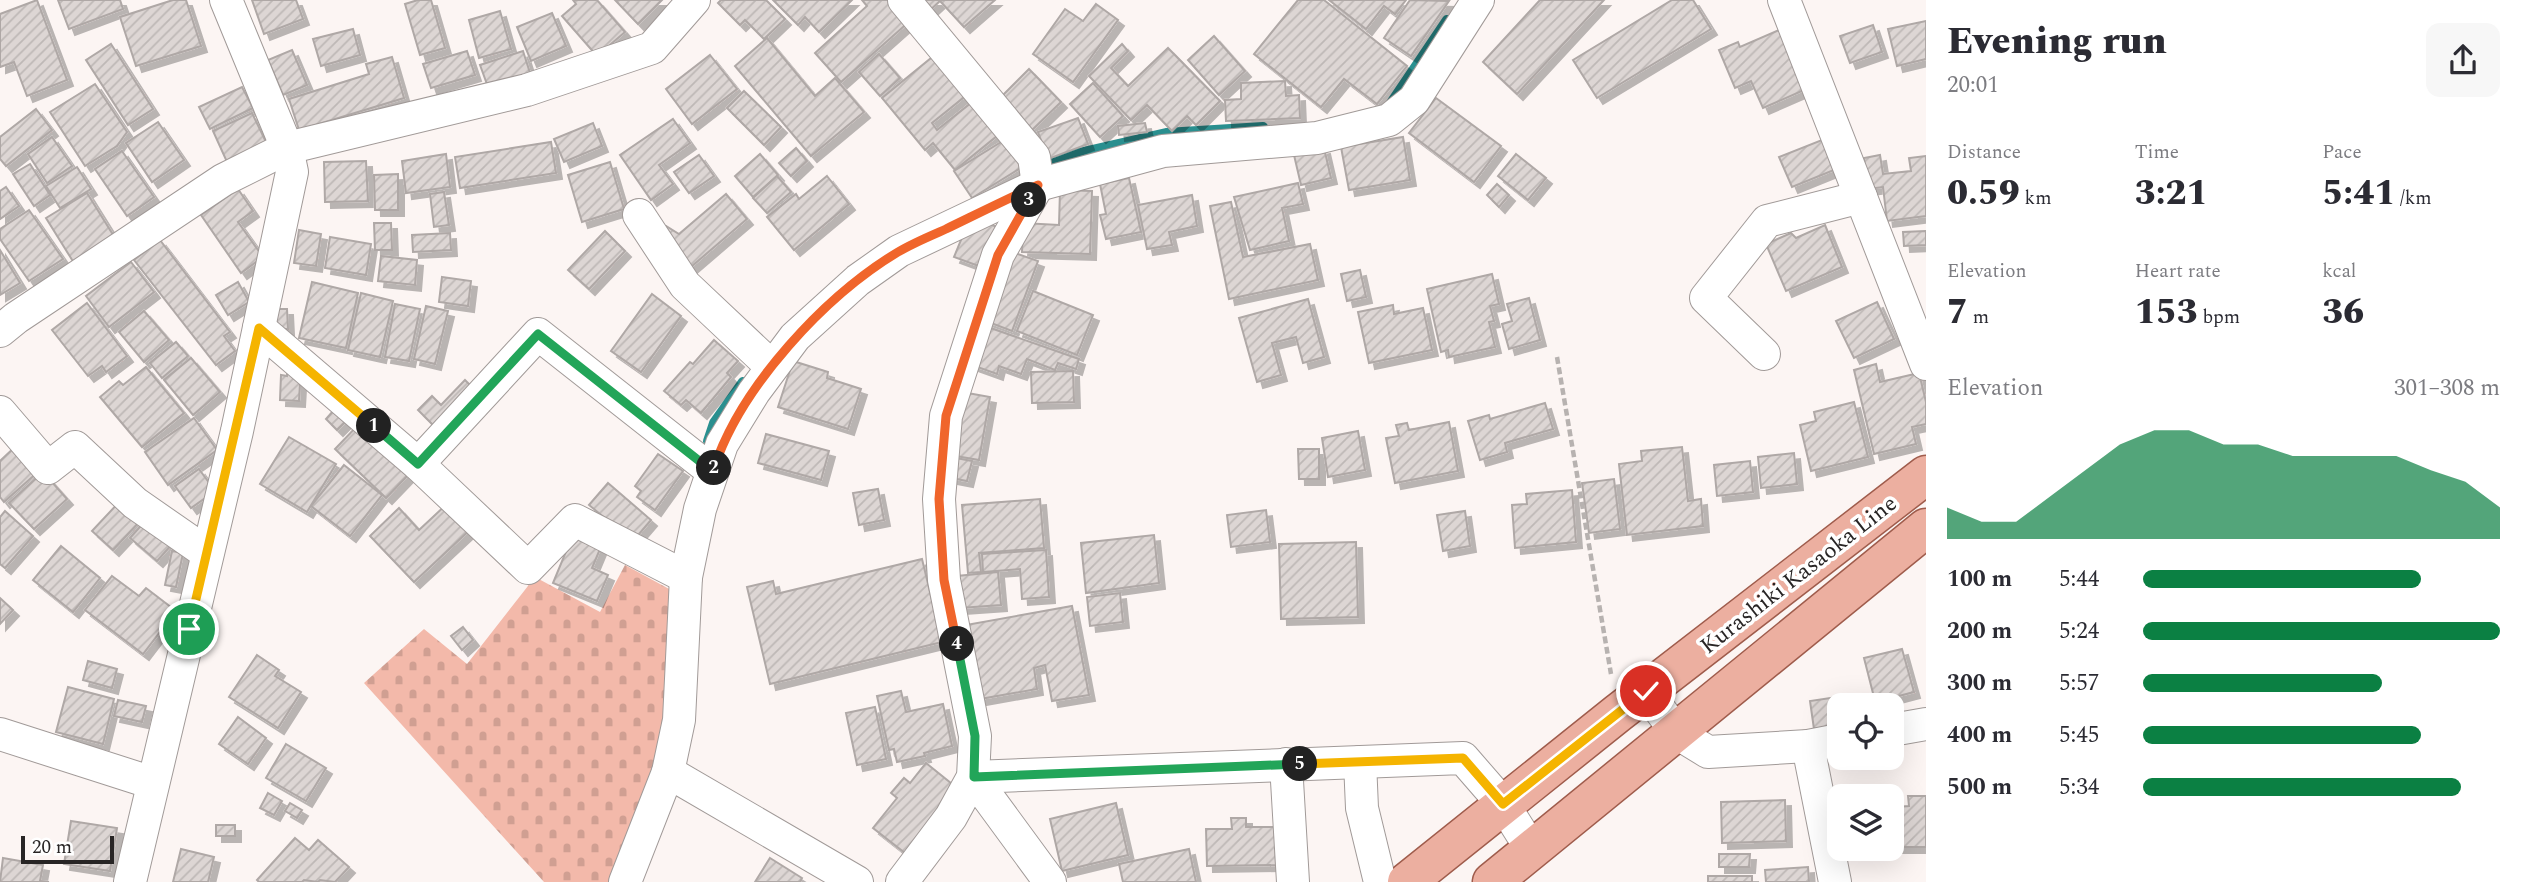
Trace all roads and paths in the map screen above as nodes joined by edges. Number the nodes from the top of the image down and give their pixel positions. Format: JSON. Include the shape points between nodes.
{"nodes":[{"id":1,"x":226,"y":0,"type":"edge"},
{"id":2,"x":694,"y":0,"type":"edge"},
{"id":3,"x":904,"y":0,"type":"edge"},
{"id":4,"x":1478,"y":0,"type":"edge"},
{"id":5,"x":1784,"y":0,"type":"edge"},
{"id":6,"x":287,"y":148,"type":"junction"},
{"id":7,"x":1038,"y":185,"type":"junction"},
{"id":8,"x":1861,"y":197,"type":"junction"},
{"id":9,"x":639,"y":215,"type":"dead end"},
{"id":10,"x":259,"y":328,"type":"junction"},
{"id":11,"x":0,"y":331,"type":"edge"},
{"id":12,"x":1765,"y":354,"type":"dead end"},
{"id":13,"x":1557,"y":357,"type":"dead end"},
{"id":14,"x":1926,"y":364,"type":"edge"},
{"id":15,"x":772,"y":368,"type":"junction"},
{"id":16,"x":0,"y":412,"type":"edge"},
{"id":17,"x":418,"y":464,"type":"junction"},
{"id":18,"x":712,"y":471,"type":"junction"},
{"id":19,"x":1926,"y":475,"type":"edge"},
{"id":20,"x":1926,"y":528,"type":"edge"},
{"id":21,"x":207,"y":553,"type":"junction"},
{"id":22,"x":685,"y":577,"type":"junction"},
{"id":23,"x":1632,"y":702,"type":"junction"},
{"id":24,"x":1926,"y":724,"type":"edge"},
{"id":25,"x":1904,"y":728,"type":"edge"},
{"id":26,"x":1677,"y":733,"type":"junction"},
{"id":27,"x":0,"y":734,"type":"edge"},
{"id":28,"x":1827,"y":742,"type":"edge"},
{"id":29,"x":1808,"y":746,"type":"junction"},
{"id":30,"x":1360,"y":762,"type":"junction"},
{"id":31,"x":1286,"y":764,"type":"junction"},
{"id":32,"x":668,"y":772,"type":"junction"},
{"id":33,"x":974,"y":777,"type":"junction"},
{"id":34,"x":153,"y":783,"type":"junction"},
{"id":35,"x":1503,"y":804,"type":"junction"},
{"id":36,"x":1532,"y":850,"type":"junction"},
{"id":37,"x":130,"y":882,"type":"edge"},
{"id":38,"x":625,"y":882,"type":"edge"},
{"id":39,"x":857,"y":882,"type":"edge"},
{"id":40,"x":902,"y":882,"type":"edge"},
{"id":41,"x":1050,"y":882,"type":"edge"},
{"id":42,"x":1293,"y":882,"type":"edge"},
{"id":43,"x":1380,"y":882,"type":"edge"},
{"id":44,"x":1407,"y":882,"type":"edge"},
{"id":45,"x":1492,"y":882,"type":"edge"},
{"id":46,"x":1835,"y":882,"type":"edge"}],
"edges":[{"from":1,"to":6,"type":"street"},
{"from":2,"to":6,"type":"street","via":[[652,48],[527,90]]},
{"from":3,"to":7,"type":"street","via":[[1034,157]]},
{"from":4,"to":7,"type":"street","via":[[1414,100],[1389,120],[1317,138],[1163,151]]},
{"from":5,"to":8,"type":"street"},
{"from":6,"to":10,"type":"street","via":[[292,172]]},
{"from":6,"to":11,"type":"street","via":[[223,180]]},
{"from":7,"to":15,"type":"street","via":[[899,251],[858,280],[804,329]]},
{"from":7,"to":33,"type":"street","via":[[998,255],[946,416],[939,499],[944,580],[975,736]]},
{"from":8,"to":12,"type":"street","via":[[1768,220],[1706,298]]},
{"from":8,"to":14,"type":"street"},
{"from":9,"to":15,"type":"street","via":[[685,285]]},
{"from":10,"to":17,"type":"street"},
{"from":10,"to":21,"type":"street"},
{"from":13,"to":23,"type":"path"},
{"from":15,"to":18,"type":"street","via":[[722,444]]},
{"from":16,"to":21,"type":"street","via":[[48,468],[75,447],[135,503]]},
{"from":17,"to":18,"type":"street","via":[[538,334]]},
{"from":17,"to":22,"type":"street","via":[[528,568],[575,520]]},
{"from":18,"to":22,"type":"street"},
{"from":19,"to":23,"type":"main road","name":"Kurashiki Kasaoka Line"},
{"from":20,"to":26,"type":"main road","name":"Kurashiki Kasaoka Line"},
{"from":21,"to":34,"type":"street"},
{"from":22,"to":32,"type":"street","via":[[679,720]]},
{"from":23,"to":26,"type":"street"},
{"from":23,"to":35,"type":"main road","name":"Kurashiki Kasaoka Line"},
{"from":24,"to":25,"type":"street"},
{"from":26,"to":29,"type":"street","via":[[1708,752]]},
{"from":26,"to":36,"type":"main road","name":"Kurashiki Kasaoka Line"},
{"from":27,"to":34,"type":"street"},
{"from":28,"to":29,"type":"street"},
{"from":29,"to":46,"type":"street"},
{"from":30,"to":31,"type":"street"},
{"from":30,"to":35,"type":"street","via":[[1463,758]]},
{"from":30,"to":43,"type":"street","via":[[1362,808]]},
{"from":31,"to":33,"type":"street"},
{"from":31,"to":42,"type":"street"},
{"from":32,"to":38,"type":"street"},
{"from":32,"to":39,"type":"street"},
{"from":33,"to":40,"type":"street","via":[[951,817]]},
{"from":33,"to":41,"type":"street"},
{"from":34,"to":37,"type":"street"},
{"from":35,"to":36,"type":"street"},
{"from":35,"to":44,"type":"main road","name":"Kurashiki Kasaoka Line"},
{"from":36,"to":45,"type":"main road","name":"Kurashiki Kasaoka Line"}]}
